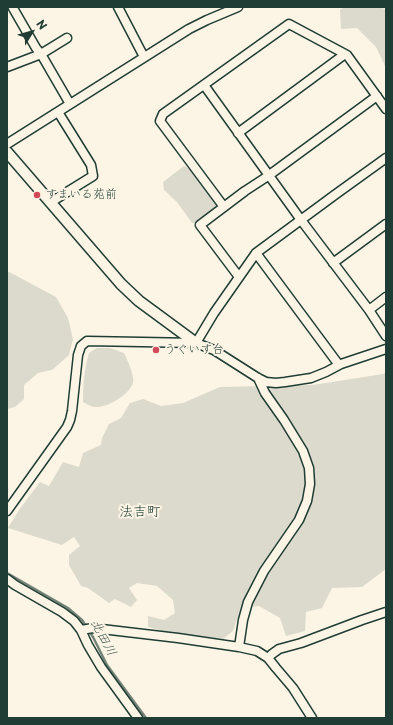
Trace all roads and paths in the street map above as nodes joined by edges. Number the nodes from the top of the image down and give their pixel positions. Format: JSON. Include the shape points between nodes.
{"nodes":[{"id":1,"x":11,"y":7,"type":"edge"},
{"id":2,"x":118,"y":7,"type":"edge"},
{"id":3,"x":238,"y":7,"type":"edge"},
{"id":4,"x":217,"y":11,"type":"edge"},
{"id":5,"x":67,"y":38,"type":"dead end"},
{"id":6,"x":41,"y":54,"type":"junction"},
{"id":7,"x":344,"y":54,"type":"junction"},
{"id":8,"x":144,"y":57,"type":"junction"},
{"id":9,"x":7,"y":66,"type":"edge"},
{"id":10,"x":204,"y":85,"type":"junction"},
{"id":11,"x":377,"y":96,"type":"junction"},
{"id":12,"x":70,"y":104,"type":"junction"},
{"id":13,"x":386,"y":109,"type":"edge"},
{"id":14,"x":58,"y":112,"type":"junction"},
{"id":15,"x":238,"y":133,"type":"junction"},
{"id":16,"x":7,"y":144,"type":"edge"},
{"id":17,"x":7,"y":152,"type":"edge"},
{"id":18,"x":386,"y":158,"type":"edge"},
{"id":19,"x":268,"y":176,"type":"junction"},
{"id":20,"x":51,"y":202,"type":"junction"},
{"id":21,"x":224,"y":207,"type":"junction"},
{"id":22,"x":301,"y":220,"type":"junction"},
{"id":23,"x":386,"y":224,"type":"edge"},
{"id":24,"x":256,"y":253,"type":"junction"},
{"id":25,"x":333,"y":263,"type":"junction"},
{"id":26,"x":239,"y":277,"type":"junction"},
{"id":27,"x":386,"y":297,"type":"edge"},
{"id":28,"x":369,"y":310,"type":"junction"},
{"id":29,"x":386,"y":336,"type":"edge"},
{"id":30,"x":196,"y":343,"type":"junction"},
{"id":31,"x":386,"y":349,"type":"edge"},
{"id":32,"x":339,"y":365,"type":"junction"},
{"id":33,"x":258,"y":378,"type":"junction"},
{"id":34,"x":7,"y":511,"type":"edge"},
{"id":35,"x":7,"y":579,"type":"edge"},
{"id":36,"x":386,"y":612,"type":"edge"},
{"id":37,"x":82,"y":630,"type":"junction"},
{"id":38,"x":239,"y":647,"type":"junction"},
{"id":39,"x":268,"y":658,"type":"junction"},
{"id":40,"x":138,"y":718,"type":"edge"},
{"id":41,"x":312,"y":718,"type":"edge"}],
"edges":[{"from":1,"to":6,"type":"street"},
{"from":2,"to":8,"type":"street"},
{"from":3,"to":4,"type":"street"},
{"from":4,"to":8,"type":"street","via":[[207,20]]},
{"from":5,"to":6,"type":"street"},
{"from":6,"to":9,"type":"street"},
{"from":6,"to":12,"type":"street"},
{"from":7,"to":10,"type":"street","via":[[289,24]]},
{"from":7,"to":11,"type":"street"},
{"from":7,"to":15,"type":"street"},
{"from":8,"to":12,"type":"street"},
{"from":10,"to":15,"type":"street"},
{"from":10,"to":21,"type":"street","via":[[163,114],[160,121]]},
{"from":11,"to":13,"type":"street"},
{"from":11,"to":19,"type":"street"},
{"from":12,"to":14,"type":"street"},
{"from":14,"to":16,"type":"street"},
{"from":14,"to":20,"type":"street","via":[[91,165],[93,176]]},
{"from":15,"to":19,"type":"street"},
{"from":17,"to":20,"type":"street"},
{"from":18,"to":22,"type":"street"},
{"from":19,"to":21,"type":"street"},
{"from":19,"to":22,"type":"street"},
{"from":20,"to":30,"type":"street","via":[[121,284]]},
{"from":21,"to":26,"type":"street","via":[[200,225]]},
{"from":22,"to":24,"type":"street"},
{"from":22,"to":25,"type":"street"},
{"from":23,"to":25,"type":"street"},
{"from":24,"to":26,"type":"street"},
{"from":24,"to":32,"type":"street"},
{"from":25,"to":28,"type":"street"},
{"from":26,"to":30,"type":"street"},
{"from":27,"to":28,"type":"street"},
{"from":28,"to":29,"type":"street"},
{"from":30,"to":33,"type":"street","via":[[214,350]]},
{"from":30,"to":34,"type":"street","via":[[87,341],[81,346],[72,411],[67,427]]},
{"from":31,"to":32,"type":"street"},
{"from":32,"to":33,"type":"street","via":[[311,378],[276,383]]},
{"from":33,"to":38,"type":"street","via":[[265,394],[303,451],[309,468],[310,484],[307,501],[299,520],[264,571],[248,602]]},
{"from":35,"to":37,"type":"street","via":[[62,612]]},
{"from":36,"to":39,"type":"street","via":[[279,649]]},
{"from":37,"to":38,"type":"street","via":[[93,628]]},
{"from":37,"to":40,"type":"street","via":[[101,667]]},
{"from":38,"to":39,"type":"street","via":[[257,651]]},
{"from":39,"to":41,"type":"street","via":[[293,688]]}]}
